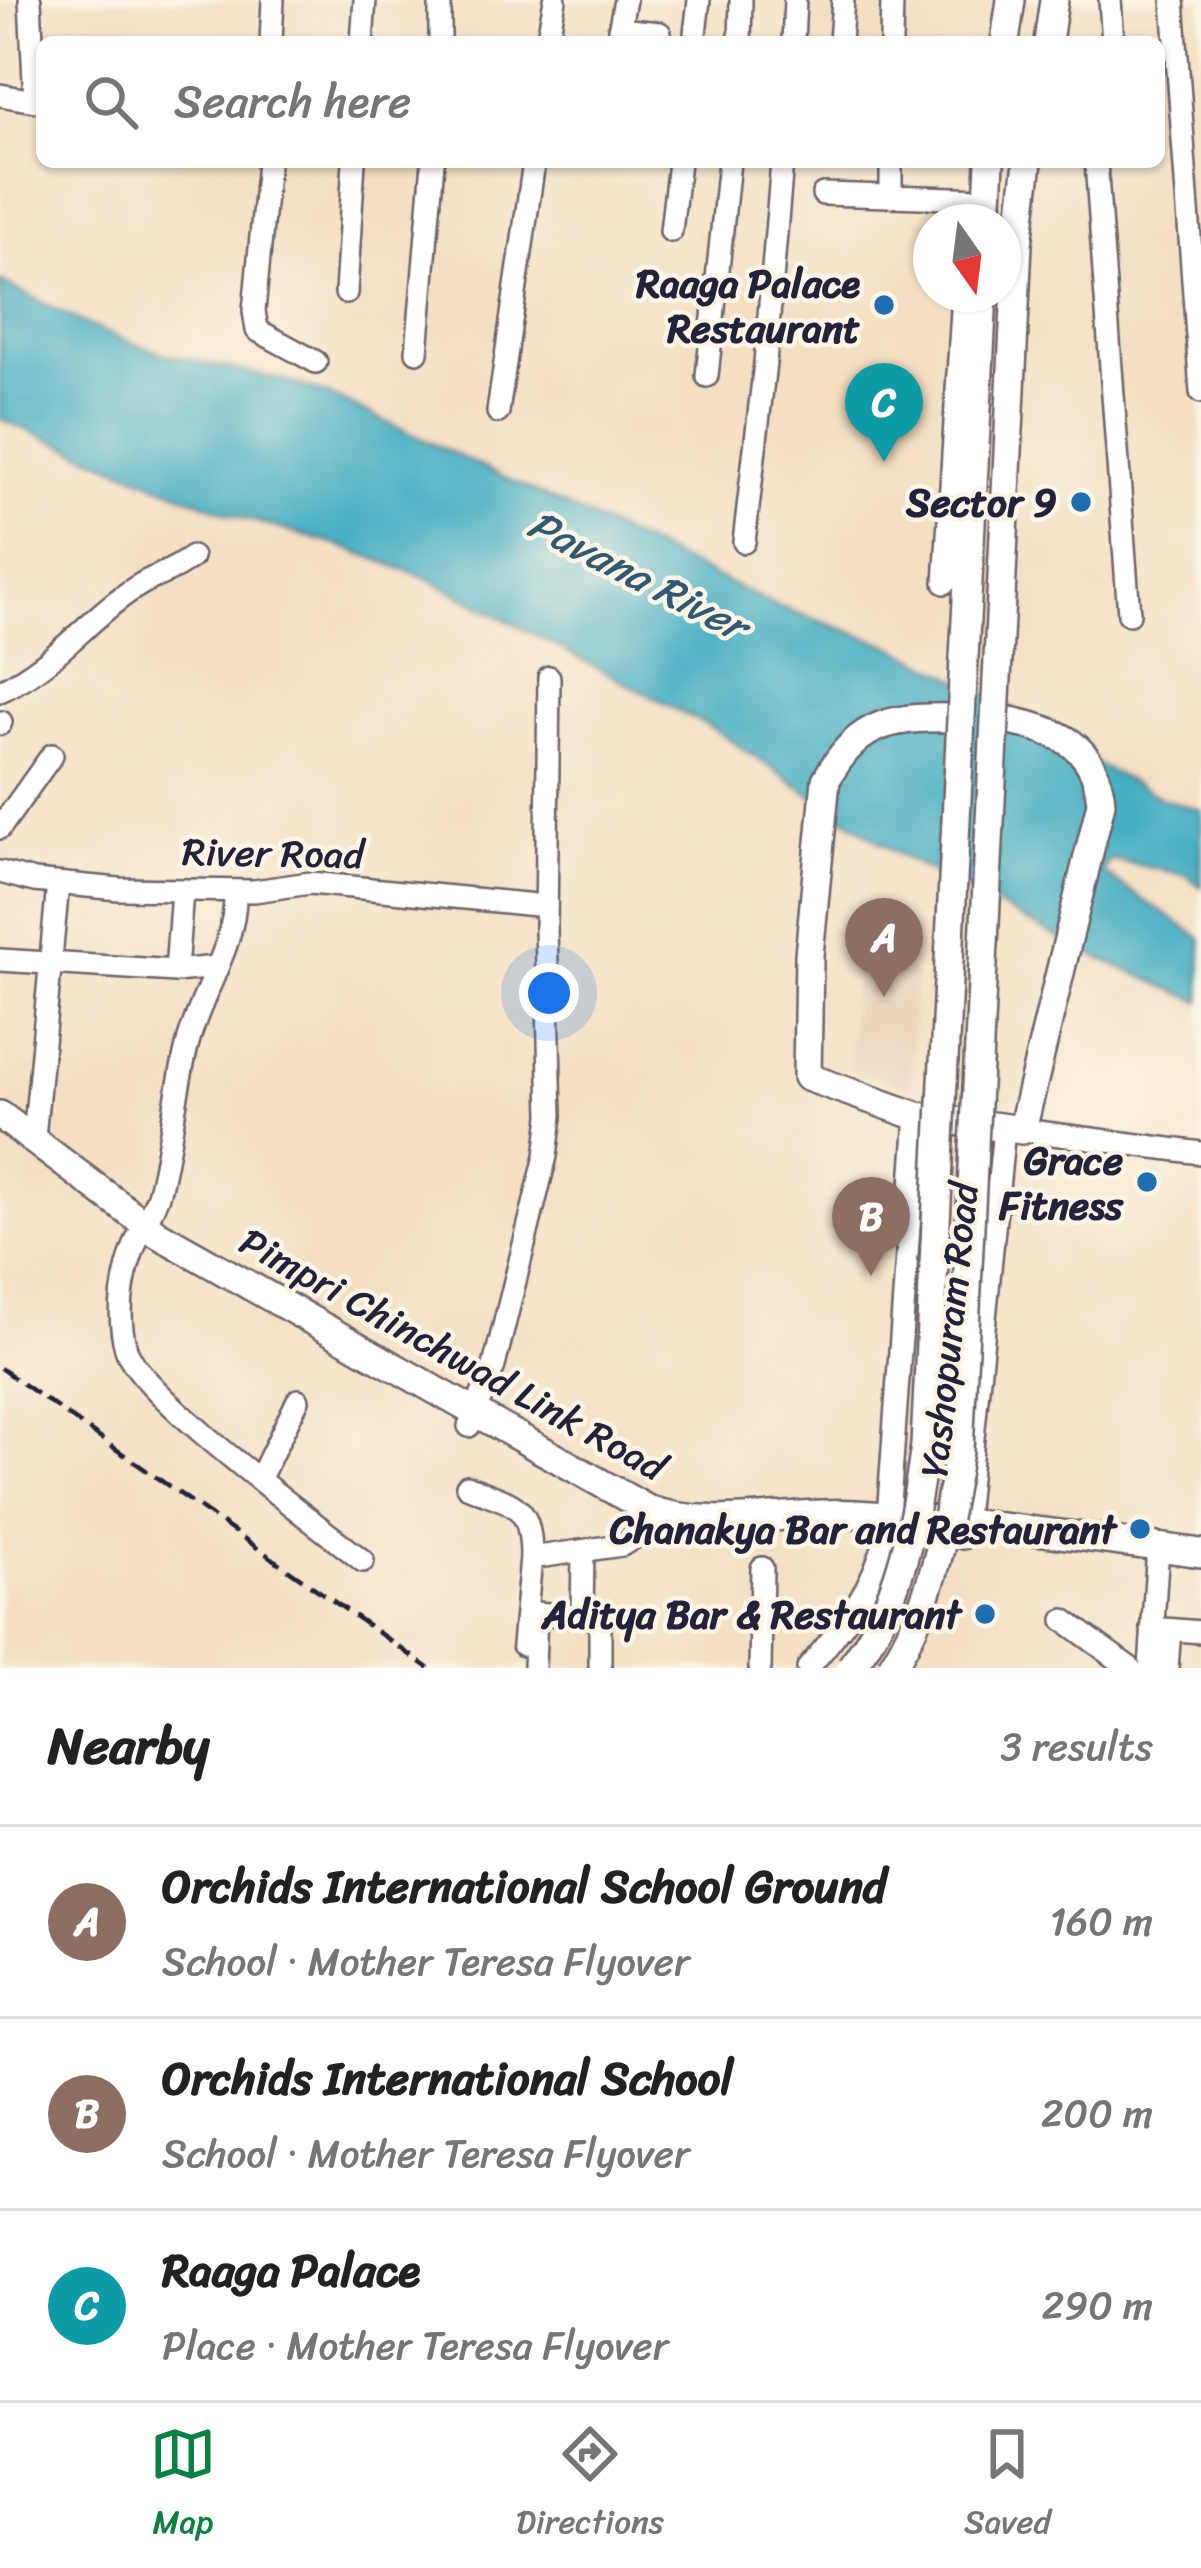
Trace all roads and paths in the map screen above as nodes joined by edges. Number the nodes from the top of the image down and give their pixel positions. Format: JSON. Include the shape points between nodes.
{"nodes":[{"id":1,"x":30,"y":0,"type":"edge"},
{"id":2,"x":273,"y":0,"type":"edge"},
{"id":3,"x":365,"y":0,"type":"edge"},
{"id":4,"x":440,"y":0,"type":"edge"},
{"id":5,"x":555,"y":0,"type":"edge"},
{"id":6,"x":625,"y":0,"type":"edge"},
{"id":7,"x":699,"y":0,"type":"edge"},
{"id":8,"x":741,"y":0,"type":"edge"},
{"id":9,"x":795,"y":0,"type":"edge"},
{"id":10,"x":843,"y":0,"type":"edge"},
{"id":11,"x":892,"y":0,"type":"edge"},
{"id":12,"x":1011,"y":0,"type":"edge"},
{"id":13,"x":1054,"y":0,"type":"edge"},
{"id":14,"x":1110,"y":0,"type":"edge"},
{"id":15,"x":1173,"y":0,"type":"edge"},
{"id":16,"x":272,"y":36,"type":"edge"},
{"id":17,"x":362,"y":36,"type":"edge"},
{"id":18,"x":440,"y":36,"type":"edge"},
{"id":19,"x":548,"y":36,"type":"edge"},
{"id":20,"x":618,"y":36,"type":"edge"},
{"id":21,"x":660,"y":36,"type":"edge"},
{"id":22,"x":695,"y":36,"type":"edge"},
{"id":23,"x":740,"y":36,"type":"edge"},
{"id":24,"x":793,"y":36,"type":"edge"},
{"id":25,"x":840,"y":36,"type":"edge"},
{"id":26,"x":891,"y":36,"type":"edge"},
{"id":27,"x":1006,"y":36,"type":"edge"},
{"id":28,"x":1049,"y":36,"type":"edge"},
{"id":29,"x":1112,"y":36,"type":"edge"},
{"id":30,"x":0,"y":95,"type":"edge"},
{"id":31,"x":267,"y":168,"type":"edge"},
{"id":32,"x":354,"y":168,"type":"edge"},
{"id":33,"x":432,"y":168,"type":"edge"},
{"id":34,"x":533,"y":168,"type":"edge"},
{"id":35,"x":679,"y":168,"type":"edge"},
{"id":36,"x":728,"y":168,"type":"edge"},
{"id":37,"x":782,"y":168,"type":"edge"},
{"id":38,"x":891,"y":168,"type":"edge"},
{"id":39,"x":989,"y":168,"type":"edge"},
{"id":40,"x":1027,"y":168,"type":"edge"},
{"id":41,"x":1096,"y":168,"type":"edge"},
{"id":42,"x":823,"y":194,"type":"dead end"},
{"id":43,"x":891,"y":196,"type":"junction"},
{"id":44,"x":932,"y":204,"type":"edge"},
{"id":45,"x":985,"y":204,"type":"edge"},
{"id":46,"x":671,"y":231,"type":"dead end"},
{"id":47,"x":346,"y":293,"type":"dead end"},
{"id":48,"x":962,"y":312,"type":"edge"},
{"id":49,"x":982,"y":312,"type":"edge"},
{"id":50,"x":417,"y":352,"type":"dead end"},
{"id":51,"x":316,"y":362,"type":"dead end"},
{"id":52,"x":707,"y":376,"type":"dead end"},
{"id":53,"x":1201,"y":392,"type":"edge"},
{"id":54,"x":498,"y":412,"type":"dead end"},
{"id":55,"x":744,"y":542,"type":"dead end"},
{"id":56,"x":192,"y":557,"type":"dead end"},
{"id":57,"x":945,"y":583,"type":"dead end"},
{"id":58,"x":1129,"y":614,"type":"dead end"},
{"id":59,"x":549,"y":676,"type":"dead end"},
{"id":60,"x":0,"y":691,"type":"edge"},
{"id":61,"x":962,"y":718,"type":"junction"},
{"id":62,"x":995,"y":718,"type":"junction"},
{"id":63,"x":52,"y":754,"type":"dead end"},
{"id":64,"x":0,"y":828,"type":"edge"},
{"id":65,"x":0,"y":872,"type":"edge"},
{"id":66,"x":58,"y":884,"type":"junction"},
{"id":67,"x":182,"y":891,"type":"junction"},
{"id":68,"x":235,"y":892,"type":"junction"},
{"id":69,"x":546,"y":906,"type":"junction"},
{"id":70,"x":0,"y":960,"type":"edge"},
{"id":71,"x":49,"y":964,"type":"junction"},
{"id":72,"x":216,"y":967,"type":"junction"},
{"id":73,"x":176,"y":970,"type":"junction"},
{"id":74,"x":917,"y":1116,"type":"junction"},
{"id":75,"x":1013,"y":1129,"type":"junction"},
{"id":76,"x":13,"y":1131,"type":"edge"},
{"id":77,"x":1201,"y":1153,"type":"edge"},
{"id":78,"x":142,"y":1232,"type":"junction"},
{"id":79,"x":298,"y":1400,"type":"dead end"},
{"id":80,"x":472,"y":1419,"type":"junction"},
{"id":81,"x":260,"y":1478,"type":"junction"},
{"id":82,"x":467,"y":1486,"type":"dead end"},
{"id":83,"x":643,"y":1516,"type":"junction"},
{"id":84,"x":887,"y":1524,"type":"junction"},
{"id":85,"x":965,"y":1531,"type":"junction"},
{"id":86,"x":583,"y":1550,"type":"junction"},
{"id":87,"x":1201,"y":1553,"type":"edge"},
{"id":88,"x":1157,"y":1555,"type":"junction"},
{"id":89,"x":530,"y":1558,"type":"junction"},
{"id":90,"x":363,"y":1561,"type":"dead end"},
{"id":91,"x":762,"y":1568,"type":"dead end"},
{"id":92,"x":1201,"y":1570,"type":"edge"},
{"id":93,"x":582,"y":1616,"type":"junction"},
{"id":94,"x":1064,"y":1620,"type":"dead end"},
{"id":95,"x":1161,"y":1629,"type":"junction"},
{"id":96,"x":1201,"y":1632,"type":"edge"},
{"id":97,"x":523,"y":1645,"type":"dead end"},
{"id":98,"x":534,"y":1668,"type":"edge"},
{"id":99,"x":600,"y":1668,"type":"edge"},
{"id":100,"x":760,"y":1668,"type":"edge"},
{"id":101,"x":808,"y":1668,"type":"edge"},
{"id":102,"x":850,"y":1668,"type":"edge"},
{"id":103,"x":892,"y":1668,"type":"edge"},
{"id":104,"x":1130,"y":1668,"type":"edge"},
{"id":105,"x":1150,"y":1668,"type":"edge"},
{"id":106,"x":1167,"y":1668,"type":"edge"}],
"edges":[{"from":1,"to":30,"type":"street","via":[[35,101]]},
{"from":2,"to":16,"type":"street"},
{"from":3,"to":17,"type":"street"},
{"from":4,"to":18,"type":"street"},
{"from":5,"to":19,"type":"street"},
{"from":6,"to":20,"type":"street"},
{"from":7,"to":22,"type":"street"},
{"from":8,"to":23,"type":"street"},
{"from":9,"to":24,"type":"street"},
{"from":10,"to":25,"type":"street"},
{"from":11,"to":26,"type":"street"},
{"from":12,"to":27,"type":"main road"},
{"from":13,"to":28,"type":"main road"},
{"from":14,"to":29,"type":"street"},
{"from":15,"to":53,"type":"street"},
{"from":20,"to":21,"type":"street"},
{"from":31,"to":51,"type":"street","via":[[257,330]]},
{"from":32,"to":47,"type":"street"},
{"from":33,"to":50,"type":"street"},
{"from":34,"to":54,"type":"street"},
{"from":35,"to":46,"type":"street"},
{"from":36,"to":52,"type":"street"},
{"from":37,"to":55,"type":"street"},
{"from":38,"to":43,"type":"street"},
{"from":39,"to":45,"type":"main road"},
{"from":40,"to":62,"type":"main road","bridge":true},
{"from":41,"to":58,"type":"street"},
{"from":42,"to":43,"type":"street"},
{"from":43,"to":44,"type":"street"},
{"from":48,"to":57,"type":"street"},
{"from":49,"to":61,"type":"main road","bridge":true},
{"from":56,"to":60,"type":"street","via":[[144,583],[52,660]]},
{"from":59,"to":69,"type":"street"},
{"from":61,"to":74,"type":"main road","via":[[883,723],[857,736],[826,780],[807,1077]]},
{"from":61,"to":102,"type":"main road","bridge":true,"via":[[925,1444],[900,1567]]},
{"from":62,"to":75,"type":"main road","via":[[1074,744],[1089,758],[1101,803],[1044,1042]]},
{"from":62,"to":103,"type":"main road","bridge":true,"via":[[958,1450],[933,1576]]},
{"from":63,"to":64,"type":"street"},
{"from":65,"to":66,"type":"street","name":"River Road"},
{"from":66,"to":67,"type":"street","name":"River Road"},
{"from":66,"to":71,"type":"street"},
{"from":67,"to":68,"type":"street","name":"River Road"},
{"from":67,"to":73,"type":"street"},
{"from":68,"to":69,"type":"street","name":"River Road","via":[[310,883]]},
{"from":68,"to":72,"type":"street"},
{"from":69,"to":80,"type":"street","via":[[546,1156],[494,1366]]},
{"from":70,"to":71,"type":"street"},
{"from":71,"to":73,"type":"street"},
{"from":71,"to":76,"type":"street"},
{"from":72,"to":73,"type":"street"},
{"from":72,"to":78,"type":"street","via":[[191,1032],[158,1195]]},
{"from":74,"to":75,"type":"main road"},
{"from":74,"to":84,"type":"street"},
{"from":75,"to":77,"type":"street"},
{"from":75,"to":85,"type":"street","name":"Yashopuram Road"},
{"from":76,"to":78,"type":"main road","name":"Pimpri Chinchwad Link Road"},
{"from":78,"to":80,"type":"main road","name":"Pimpri Chinchwad Link Road"},
{"from":78,"to":81,"type":"street","via":[[121,1312],[137,1371]]},
{"from":79,"to":81,"type":"street"},
{"from":80,"to":83,"type":"main road","name":"Pimpri Chinchwad Link Road"},
{"from":81,"to":90,"type":"street"},
{"from":82,"to":89,"type":"street","via":[[519,1508],[531,1523]]},
{"from":83,"to":84,"type":"main road","name":"Pimpri Chinchwad Link Road","via":[[686,1534]]},
{"from":83,"to":86,"type":"street","via":[[622,1546]]},
{"from":84,"to":85,"type":"main road","name":"Pimpri Chinchwad Link Road"},
{"from":84,"to":101,"type":"street","via":[[864,1597]]},
{"from":85,"to":88,"type":"main road","name":"Pimpri Chinchwad Link Road"},
{"from":86,"to":89,"type":"street"},
{"from":86,"to":93,"type":"street"},
{"from":87,"to":88,"type":"main road","name":"Pimpri Chinchwad Link Road"},
{"from":88,"to":92,"type":"main road","name":"Pimpri Chinchwad Link Road"},
{"from":88,"to":95,"type":"street"},
{"from":89,"to":97,"type":"street"},
{"from":91,"to":100,"type":"street"},
{"from":93,"to":98,"type":"street","via":[[536,1613]]},
{"from":93,"to":99,"type":"street","via":[[600,1618]]},
{"from":94,"to":104,"type":"street"},
{"from":95,"to":96,"type":"street"},
{"from":95,"to":105,"type":"street"},
{"from":95,"to":106,"type":"street"}]}
